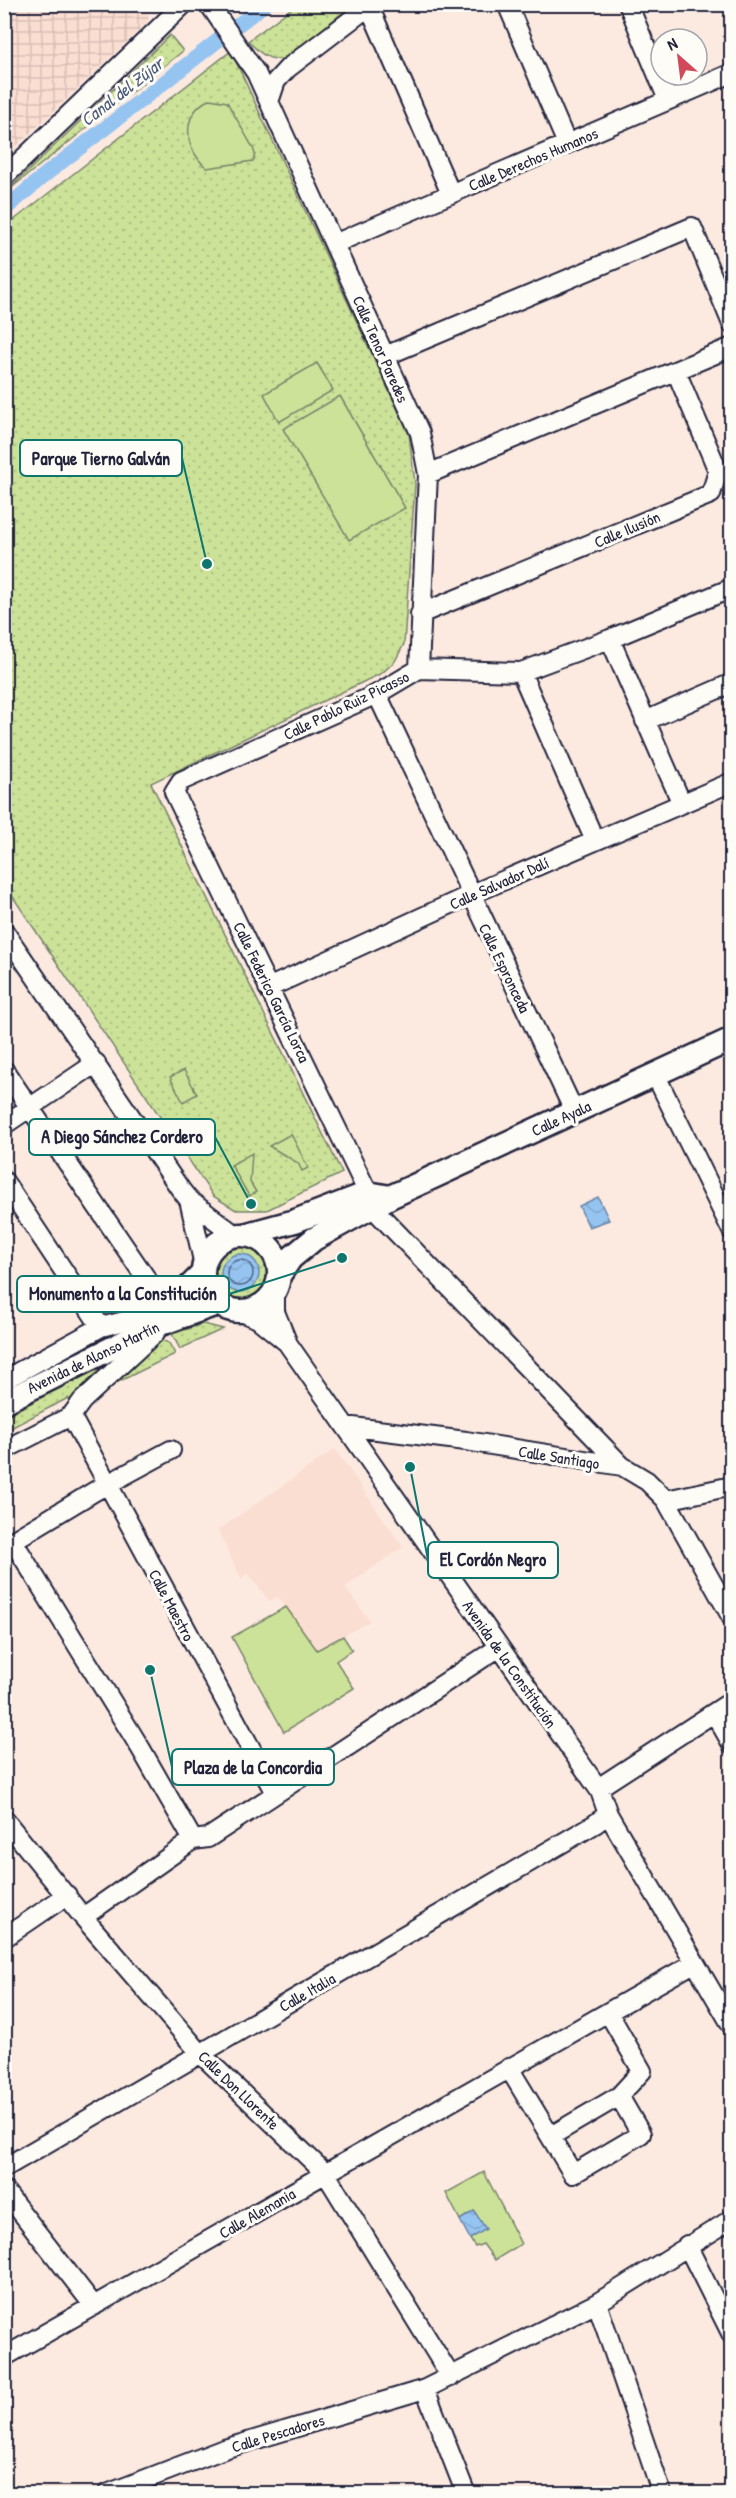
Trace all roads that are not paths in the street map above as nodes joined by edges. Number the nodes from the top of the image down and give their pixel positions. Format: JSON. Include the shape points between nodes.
{"nodes":[{"id":1,"x":184,"y":4,"type":"edge"},
{"id":2,"x":507,"y":4,"type":"edge"},
{"id":3,"x":628,"y":4,"type":"edge"},
{"id":4,"x":370,"y":5,"type":"edge"},
{"id":5,"x":214,"y":11,"type":"edge"},
{"id":6,"x":246,"y":56,"type":"junction"},
{"id":7,"x":288,"y":68,"type":"junction"},
{"id":8,"x":732,"y":73,"type":"edge"},
{"id":9,"x":668,"y":100,"type":"junction"},
{"id":10,"x":269,"y":102,"type":"junction"},
{"id":11,"x":567,"y":144,"type":"junction"},
{"id":12,"x":4,"y":177,"type":"edge"},
{"id":13,"x":451,"y":194,"type":"junction"},
{"id":14,"x":334,"y":244,"type":"junction"},
{"id":15,"x":732,"y":324,"type":"edge"},
{"id":16,"x":732,"y":347,"type":"edge"},
{"id":17,"x":385,"y":356,"type":"junction"},
{"id":18,"x":676,"y":371,"type":"junction"},
{"id":19,"x":428,"y":474,"type":"junction"},
{"id":20,"x":732,"y":588,"type":"edge"},
{"id":21,"x":420,"y":614,"type":"junction"},
{"id":22,"x":610,"y":639,"type":"junction"},
{"id":23,"x":419,"y":669,"type":"junction"},
{"id":24,"x":521,"y":672,"type":"junction"},
{"id":25,"x":732,"y":683,"type":"edge"},
{"id":26,"x":377,"y":694,"type":"junction"},
{"id":27,"x":645,"y":721,"type":"junction"},
{"id":28,"x":732,"y":782,"type":"edge"},
{"id":29,"x":174,"y":792,"type":"joint"},
{"id":30,"x":682,"y":804,"type":"junction"},
{"id":31,"x":595,"y":841,"type":"junction"},
{"id":32,"x":470,"y":895,"type":"junction"},
{"id":33,"x":4,"y":931,"type":"edge"},
{"id":34,"x":268,"y":988,"type":"junction"},
{"id":35,"x":732,"y":1039,"type":"edge"},
{"id":36,"x":96,"y":1064,"type":"junction"},
{"id":37,"x":4,"y":1070,"type":"edge"},
{"id":38,"x":656,"y":1074,"type":"junction"},
{"id":39,"x":31,"y":1108,"type":"junction"},
{"id":40,"x":574,"y":1112,"type":"junction"},
{"id":41,"x":4,"y":1125,"type":"edge"},
{"id":42,"x":4,"y":1181,"type":"edge"},
{"id":43,"x":377,"y":1199,"type":"junction"},
{"id":44,"x":189,"y":1200,"type":"junction"},
{"id":45,"x":732,"y":1231,"type":"edge"},
{"id":46,"x":240,"y":1235,"type":"junction"},
{"id":47,"x":203,"y":1269,"type":"junction"},
{"id":48,"x":277,"y":1284,"type":"junction"},
{"id":49,"x":210,"y":1305,"type":"junction"},
{"id":50,"x":241,"y":1312,"type":"junction"},
{"id":51,"x":158,"y":1315,"type":"junction"},
{"id":52,"x":101,"y":1327,"type":"junction"},
{"id":53,"x":288,"y":1344,"type":"junction"},
{"id":54,"x":4,"y":1380,"type":"edge"},
{"id":55,"x":4,"y":1402,"type":"edge"},
{"id":56,"x":70,"y":1416,"type":"junction"},
{"id":57,"x":345,"y":1426,"type":"junction"},
{"id":58,"x":374,"y":1430,"type":"junction"},
{"id":59,"x":4,"y":1450,"type":"edge"},
{"id":60,"x":171,"y":1450,"type":"dead end"},
{"id":61,"x":367,"y":1457,"type":"junction"},
{"id":62,"x":622,"y":1466,"type":"junction"},
{"id":63,"x":107,"y":1484,"type":"junction"},
{"id":64,"x":732,"y":1486,"type":"edge"},
{"id":65,"x":666,"y":1500,"type":"junction"},
{"id":66,"x":9,"y":1544,"type":"edge"},
{"id":67,"x":732,"y":1617,"type":"edge"},
{"id":68,"x":498,"y":1648,"type":"junction"},
{"id":69,"x":732,"y":1701,"type":"edge"},
{"id":70,"x":715,"y":1713,"type":"junction"},
{"id":71,"x":732,"y":1744,"type":"edge"},
{"id":72,"x":598,"y":1788,"type":"junction"},
{"id":73,"x":275,"y":1792,"type":"junction"},
{"id":74,"x":608,"y":1814,"type":"junction"},
{"id":75,"x":4,"y":1819,"type":"edge"},
{"id":76,"x":193,"y":1840,"type":"junction"},
{"id":77,"x":66,"y":1895,"type":"junction"},
{"id":78,"x":83,"y":1917,"type":"junction"},
{"id":79,"x":4,"y":1938,"type":"edge"},
{"id":80,"x":694,"y":1964,"type":"junction"},
{"id":81,"x":608,"y":2012,"type":"junction"},
{"id":82,"x":732,"y":2026,"type":"edge"},
{"id":83,"x":201,"y":2054,"type":"junction"},
{"id":84,"x":509,"y":2068,"type":"junction"},
{"id":85,"x":619,"y":2096,"type":"junction"},
{"id":86,"x":550,"y":2136,"type":"junction"},
{"id":87,"x":4,"y":2168,"type":"edge"},
{"id":88,"x":326,"y":2174,"type":"junction"},
{"id":89,"x":4,"y":2190,"type":"edge"},
{"id":90,"x":732,"y":2219,"type":"edge"},
{"id":91,"x":687,"y":2245,"type":"junction"},
{"id":92,"x":597,"y":2303,"type":"junction"},
{"id":93,"x":94,"y":2306,"type":"junction"},
{"id":94,"x":732,"y":2336,"type":"edge"},
{"id":95,"x":4,"y":2357,"type":"edge"},
{"id":96,"x":451,"y":2377,"type":"junction"},
{"id":97,"x":425,"y":2389,"type":"junction"},
{"id":98,"x":107,"y":2493,"type":"edge"},
{"id":99,"x":466,"y":2493,"type":"edge"},
{"id":100,"x":662,"y":2493,"type":"edge"}],
"edges":[{"from":1,"to":12,"type":"street"},
{"from":2,"to":11,"type":"street"},
{"from":3,"to":9,"type":"street"},
{"from":4,"to":7,"type":"street"},
{"from":4,"to":13,"type":"street"},
{"from":5,"to":6,"type":"street","name":"Calle Tenor Paredes"},
{"from":6,"to":7,"type":"street","via":[[266,69]]},
{"from":6,"to":10,"type":"street","name":"Calle Tenor Paredes"},
{"from":7,"to":10,"type":"street","via":[[276,81]]},
{"from":8,"to":9,"type":"street","name":"Calle Derechos Humanos"},
{"from":9,"to":11,"type":"street","name":"Calle Derechos Humanos"},
{"from":10,"to":14,"type":"street","name":"Calle Tenor Paredes"},
{"from":11,"to":13,"type":"street","name":"Calle Derechos Humanos"},
{"from":13,"to":14,"type":"street","name":"Calle Derechos Humanos"},
{"from":14,"to":17,"type":"street","name":"Calle Tenor Paredes"},
{"from":15,"to":17,"type":"street","via":[[692,227]]},
{"from":16,"to":18,"type":"street"},
{"from":17,"to":19,"type":"street","name":"Calle Tenor Paredes","via":[[420,433]]},
{"from":18,"to":19,"type":"street"},
{"from":18,"to":21,"type":"street","name":"Calle Ilusión","via":[[717,471],[711,494]]},
{"from":19,"to":21,"type":"street","name":"Calle Tenor Paredes"},
{"from":20,"to":22,"type":"street","name":"Calle Pablo Ruiz Picasso"},
{"from":21,"to":23,"type":"street","name":"Calle Tenor Paredes"},
{"from":22,"to":24,"type":"street","name":"Calle Pablo Ruiz Picasso"},
{"from":22,"to":27,"type":"street"},
{"from":23,"to":24,"type":"street","name":"Calle Pablo Ruiz Picasso"},
{"from":23,"to":26,"type":"street","name":"Calle Pablo Ruiz Picasso"},
{"from":24,"to":31,"type":"street"},
{"from":25,"to":27,"type":"street"},
{"from":26,"to":29,"type":"street","name":"Calle Pablo Ruiz Picasso","via":[[181,781]]},
{"from":26,"to":32,"type":"street","name":"Calle Espronceda"},
{"from":27,"to":30,"type":"street"},
{"from":28,"to":30,"type":"street","name":"Calle Salvador Dalí"},
{"from":29,"to":34,"type":"street","name":"Calle Federico García Lorca"},
{"from":30,"to":31,"type":"street","name":"Calle Salvador Dalí"},
{"from":31,"to":32,"type":"street","name":"Calle Salvador Dalí"},
{"from":32,"to":34,"type":"street","name":"Calle Salvador Dalí"},
{"from":32,"to":40,"type":"street","name":"Calle Espronceda"},
{"from":33,"to":36,"type":"street"},
{"from":34,"to":43,"type":"street","name":"Calle Federico García Lorca"},
{"from":35,"to":38,"type":"main road","name":"Calle Ayala"},
{"from":36,"to":39,"type":"street"},
{"from":36,"to":44,"type":"street"},
{"from":37,"to":39,"type":"street"},
{"from":38,"to":40,"type":"main road","name":"Calle Ayala"},
{"from":38,"to":45,"type":"street"},
{"from":39,"to":41,"type":"street"},
{"from":39,"to":51,"type":"street"},
{"from":40,"to":43,"type":"main road","name":"Calle Ayala"},
{"from":42,"to":52,"type":"street"},
{"from":43,"to":46,"type":"main road","name":"Calle Ayala"},
{"from":43,"to":48,"type":"main road","name":"Calle Ayala","via":[[291,1258]]},
{"from":43,"to":62,"type":"street","name":"Calle Federico García Lorca"},
{"from":44,"to":46,"type":"street"},
{"from":44,"to":47,"type":"street"},
{"from":46,"to":47,"type":"main road","via":[[215,1245]]},
{"from":46,"to":48,"type":"main road","via":[[266,1243],[274,1252]]},
{"from":47,"to":49,"type":"main road"},
{"from":47,"to":51,"type":"main road","name":"Avenida de Alonso Martín"},
{"from":48,"to":50,"type":"main road","via":[[266,1303]]},
{"from":48,"to":53,"type":"street","name":"Avenida de la Constitución","via":[[275,1312]]},
{"from":49,"to":50,"type":"main road"},
{"from":49,"to":51,"type":"main road","name":"Avenida de Alonso Martín"},
{"from":49,"to":56,"type":"street","via":[[152,1335]]},
{"from":50,"to":53,"type":"street","name":"Avenida de la Constitución","via":[[258,1319]]},
{"from":51,"to":52,"type":"street","name":"Avenida de Alonso Martín"},
{"from":51,"to":55,"type":"main road","name":"Avenida de Alonso Martín"},
{"from":52,"to":54,"type":"street","name":"Avenida de Alonso Martín"},
{"from":53,"to":57,"type":"street","name":"Avenida de la Constitución"},
{"from":56,"to":59,"type":"street"},
{"from":56,"to":63,"type":"street","name":"Calle Maestro"},
{"from":57,"to":58,"type":"street","name":"Calle Santiago"},
{"from":57,"to":61,"type":"street","name":"Avenida de la Constitución"},
{"from":58,"to":61,"type":"street"},
{"from":58,"to":62,"type":"street","name":"Calle Santiago"},
{"from":60,"to":63,"type":"street"},
{"from":61,"to":68,"type":"street","name":"Avenida de la Constitución"},
{"from":62,"to":65,"type":"street","name":"Calle Santiago","via":[[647,1481]]},
{"from":63,"to":66,"type":"street"},
{"from":63,"to":73,"type":"street","name":"Calle Maestro"},
{"from":64,"to":65,"type":"street"},
{"from":65,"to":67,"type":"street","name":"Calle Santiago"},
{"from":66,"to":76,"type":"street","via":[[141,1749]]},
{"from":68,"to":72,"type":"street","name":"Avenida de la Constitución"},
{"from":68,"to":73,"type":"street"},
{"from":69,"to":70,"type":"street"},
{"from":70,"to":71,"type":"street"},
{"from":70,"to":72,"type":"street"},
{"from":72,"to":74,"type":"street","name":"Avenida de la Constitución"},
{"from":73,"to":76,"type":"street","via":[[208,1838]]},
{"from":74,"to":80,"type":"street","name":"Avenida de la Constitución"},
{"from":74,"to":83,"type":"street","name":"Calle Italia"},
{"from":75,"to":77,"type":"street","name":"Calle Don Llorente"},
{"from":76,"to":78,"type":"street"},
{"from":77,"to":78,"type":"street","name":"Calle Don Llorente"},
{"from":77,"to":79,"type":"street"},
{"from":78,"to":83,"type":"street","name":"Calle Don Llorente"},
{"from":80,"to":81,"type":"street","name":"Calle Alemania"},
{"from":80,"to":82,"type":"street","name":"Avenida de la Constitución"},
{"from":81,"to":84,"type":"street","name":"Calle Alemania"},
{"from":81,"to":85,"type":"street","via":[[642,2071]]},
{"from":83,"to":87,"type":"street","name":"Calle Italia"},
{"from":83,"to":88,"type":"street","name":"Calle Don Llorente"},
{"from":84,"to":86,"type":"street"},
{"from":84,"to":88,"type":"street","name":"Calle Alemania"},
{"from":85,"to":86,"type":"street"},
{"from":85,"to":86,"type":"street","via":[[640,2134],[573,2174]]},
{"from":88,"to":93,"type":"street","name":"Calle Alemania"},
{"from":88,"to":96,"type":"street","name":"Calle Don Llorente"},
{"from":89,"to":93,"type":"street"},
{"from":90,"to":91,"type":"street","name":"Calle Pescadores"},
{"from":91,"to":92,"type":"street","name":"Calle Pescadores"},
{"from":91,"to":94,"type":"street"},
{"from":92,"to":96,"type":"street","name":"Calle Pescadores"},
{"from":92,"to":100,"type":"street"},
{"from":93,"to":95,"type":"street","name":"Calle Alemania"},
{"from":96,"to":97,"type":"street","name":"Calle Pescadores"},
{"from":97,"to":98,"type":"street","name":"Calle Pescadores","via":[[224,2449]]},
{"from":97,"to":99,"type":"street"}]}
